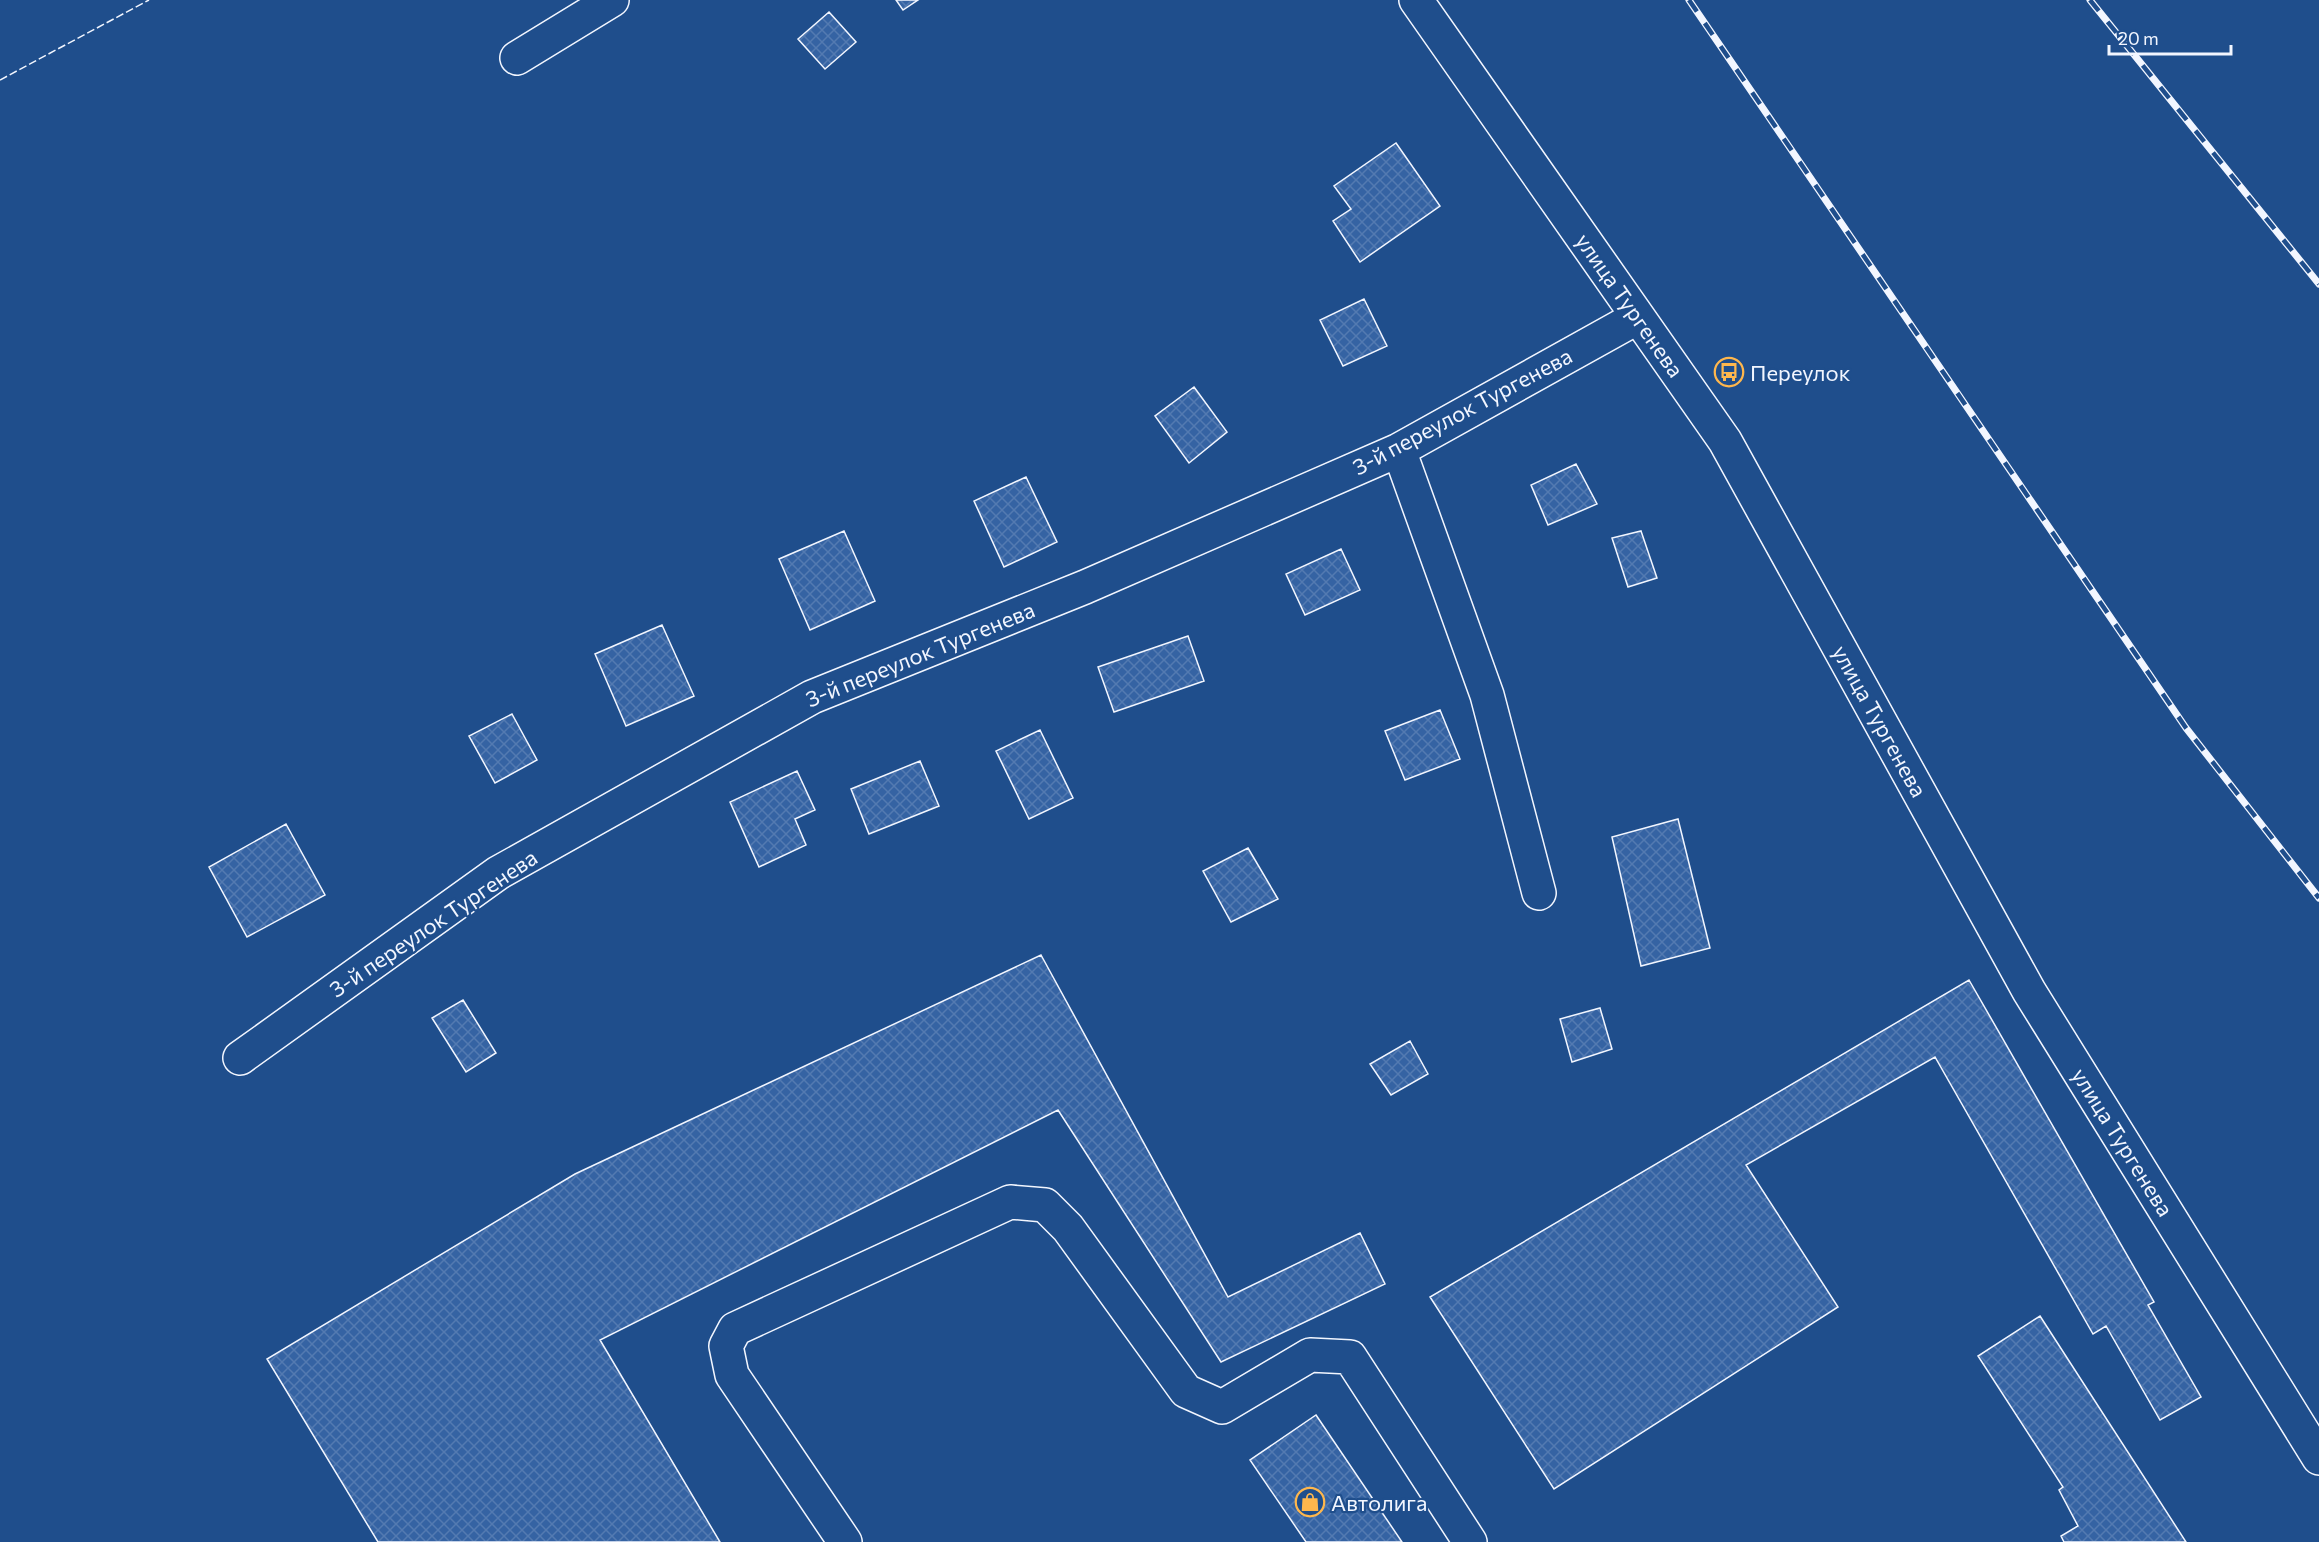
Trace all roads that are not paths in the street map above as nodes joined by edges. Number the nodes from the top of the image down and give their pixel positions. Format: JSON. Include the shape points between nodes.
{"nodes":[{"id":1,"x":612,"y":0,"type":"edge"},
{"id":2,"x":1416,"y":0,"type":"edge"},
{"id":3,"x":517,"y":58,"type":"dead end"},
{"id":4,"x":1638,"y":317,"type":"junction"},
{"id":5,"x":1399,"y":450,"type":"junction"},
{"id":6,"x":1539,"y":893,"type":"dead end"},
{"id":7,"x":240,"y":1058,"type":"dead end"},
{"id":8,"x":2319,"y":1458,"type":"edge"},
{"id":9,"x":845,"y":1542,"type":"edge"},
{"id":10,"x":1470,"y":1542,"type":"edge"}],
"edges":[{"from":1,"to":3,"type":"street"},
{"from":2,"to":4,"type":"street","name":"улица Тургенева"},
{"from":4,"to":5,"type":"street","name":"3-й переулок Тургенева"},
{"from":4,"to":8,"type":"street","name":"улица Тургенева","via":[[1725,441],[2029,991]]},
{"from":5,"to":6,"type":"street","via":[[1487,695]]},
{"from":5,"to":7,"type":"street","name":"3-й переулок Тургенева","via":[[1085,587],[812,697],[498,873]]},
{"from":9,"to":10,"type":"street","via":[[732,1374],[726,1346],[735,1329],[1010,1202],[1045,1205],[1068,1228],[1186,1391],[1222,1407],[1310,1355],[1350,1357]]}]}
